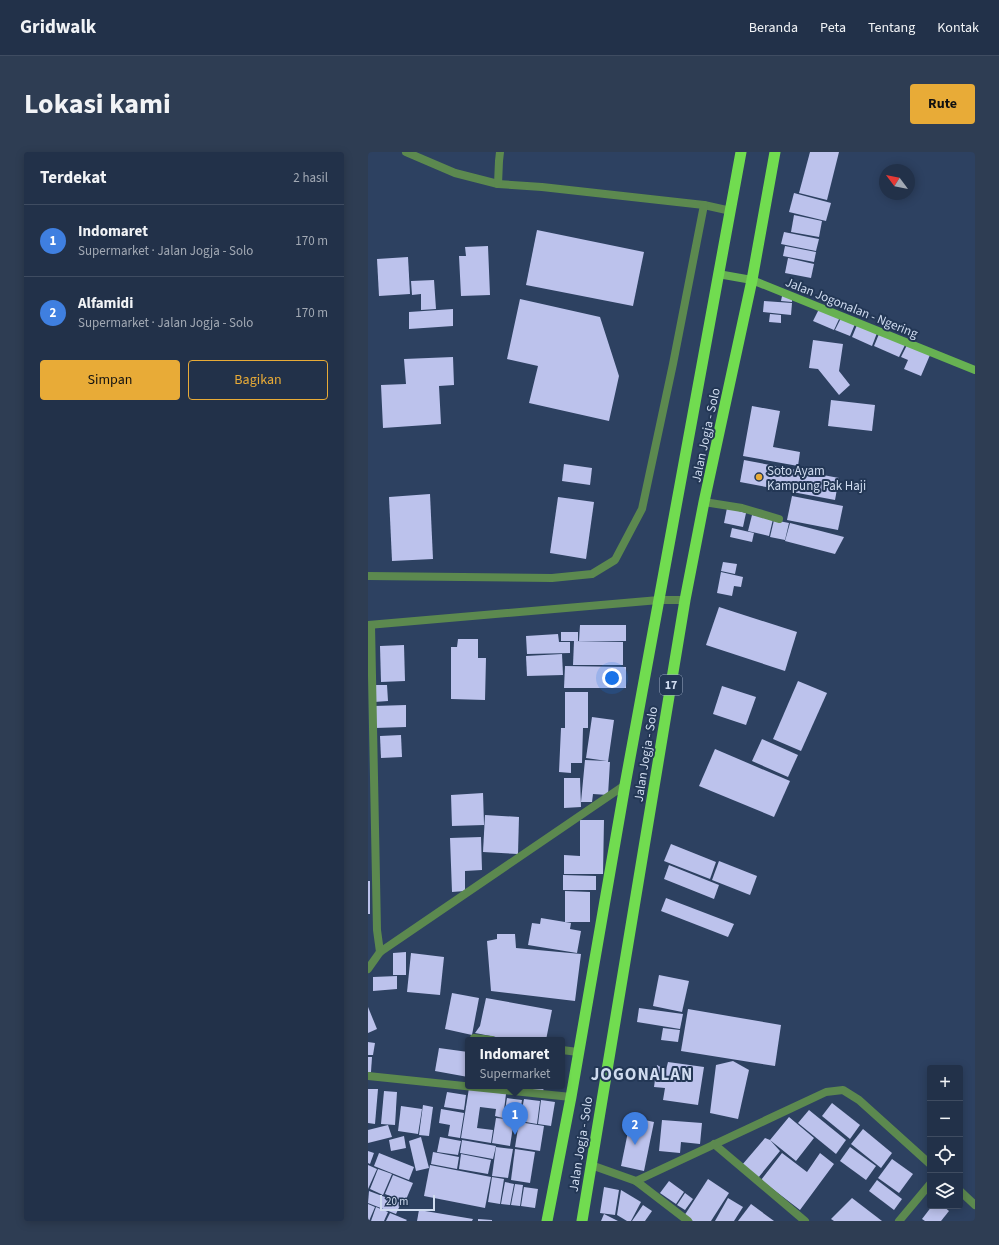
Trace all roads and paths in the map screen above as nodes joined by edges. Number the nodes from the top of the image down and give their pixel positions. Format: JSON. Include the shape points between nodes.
{"nodes":[{"id":1,"x":406,"y":152,"type":"edge"},
{"id":2,"x":500,"y":152,"type":"edge"},
{"id":3,"x":741,"y":152,"type":"edge"},
{"id":4,"x":775,"y":152,"type":"edge"},
{"id":5,"x":498,"y":184,"type":"junction"},
{"id":6,"x":704,"y":205,"type":"junction"},
{"id":7,"x":731,"y":211,"type":"junction"},
{"id":8,"x":718,"y":274,"type":"junction"},
{"id":9,"x":752,"y":280,"type":"junction"},
{"id":10,"x":975,"y":370,"type":"edge"},
{"id":11,"x":704,"y":502,"type":"junction"},
{"id":12,"x":779,"y":519,"type":"dead end"},
{"id":13,"x":368,"y":576,"type":"edge"},
{"id":14,"x":659,"y":600,"type":"junction"},
{"id":15,"x":685,"y":600,"type":"junction"},
{"id":16,"x":369,"y":625,"type":"edge"},
{"id":17,"x":625,"y":785,"type":"junction"},
{"id":18,"x":380,"y":952,"type":"junction"},
{"id":19,"x":368,"y":969,"type":"edge"},
{"id":20,"x":565,"y":1050,"type":"edge"},
{"id":21,"x":578,"y":1052,"type":"junction"},
{"id":22,"x":368,"y":1076,"type":"edge"},
{"id":23,"x":465,"y":1086,"type":"edge"},
{"id":24,"x":494,"y":1089,"type":"edge"},
{"id":25,"x":571,"y":1097,"type":"junction"},
{"id":26,"x":714,"y":1144,"type":"junction"},
{"id":27,"x":927,"y":1161,"type":"edge"},
{"id":28,"x":591,"y":1164,"type":"junction"},
{"id":29,"x":636,"y":1181,"type":"junction"},
{"id":30,"x":927,"y":1188,"type":"edge"},
{"id":31,"x":963,"y":1194,"type":"edge"},
{"id":32,"x":975,"y":1204,"type":"edge"},
{"id":33,"x":548,"y":1221,"type":"edge"},
{"id":34,"x":582,"y":1221,"type":"edge"},
{"id":35,"x":688,"y":1221,"type":"edge"},
{"id":36,"x":805,"y":1221,"type":"edge"},
{"id":37,"x":899,"y":1221,"type":"edge"}],
"edges":[{"from":1,"to":5,"type":"street","via":[[454,173]]},
{"from":2,"to":5,"type":"street"},
{"from":3,"to":7,"type":"highway","name":"Jalan Jogja - Solo","number":"17"},
{"from":4,"to":9,"type":"highway","name":"Jalan Jogja - Solo","number":"17"},
{"from":5,"to":6,"type":"street"},
{"from":6,"to":7,"type":"street"},
{"from":6,"to":13,"type":"street","via":[[642,510],[615,560],[592,574],[552,578]]},
{"from":7,"to":8,"type":"highway","name":"Jalan Jogja - Solo","number":"17"},
{"from":8,"to":9,"type":"main road","name":"Jalan Jogonalan - Ngering"},
{"from":8,"to":14,"type":"highway","name":"Jalan Jogja - Solo","number":"17"},
{"from":9,"to":10,"type":"main road","name":"Jalan Jogonalan - Ngering"},
{"from":9,"to":11,"type":"highway","name":"Jalan Jogja - Solo","number":"17"},
{"from":11,"to":12,"type":"street","via":[[742,508]]},
{"from":11,"to":15,"type":"highway","name":"Jalan Jogja - Solo","number":"17"},
{"from":14,"to":15,"type":"street"},
{"from":14,"to":16,"type":"street"},
{"from":14,"to":17,"type":"highway","name":"Jalan Jogja - Solo","number":"17"},
{"from":15,"to":28,"type":"highway","name":"Jalan Jogja - Solo","number":"17"},
{"from":16,"to":18,"type":"street","via":[[377,923]]},
{"from":17,"to":18,"type":"street"},
{"from":17,"to":21,"type":"highway","name":"Jalan Jogja - Solo","number":"17"},
{"from":18,"to":19,"type":"street"},
{"from":20,"to":21,"type":"street"},
{"from":21,"to":25,"type":"highway","name":"Jalan Jogja - Solo","number":"17"},
{"from":22,"to":23,"type":"street"},
{"from":24,"to":25,"type":"street"},
{"from":25,"to":33,"type":"highway","name":"Jalan Jogja - Solo","number":"17"},
{"from":26,"to":27,"type":"street","via":[[826,1092],[843,1090],[859,1100]]},
{"from":26,"to":29,"type":"street"},
{"from":26,"to":36,"type":"street"},
{"from":28,"to":29,"type":"street"},
{"from":28,"to":34,"type":"highway","name":"Jalan Jogja - Solo","number":"17"},
{"from":29,"to":35,"type":"street"},
{"from":30,"to":37,"type":"street"},
{"from":31,"to":32,"type":"street"}]}
